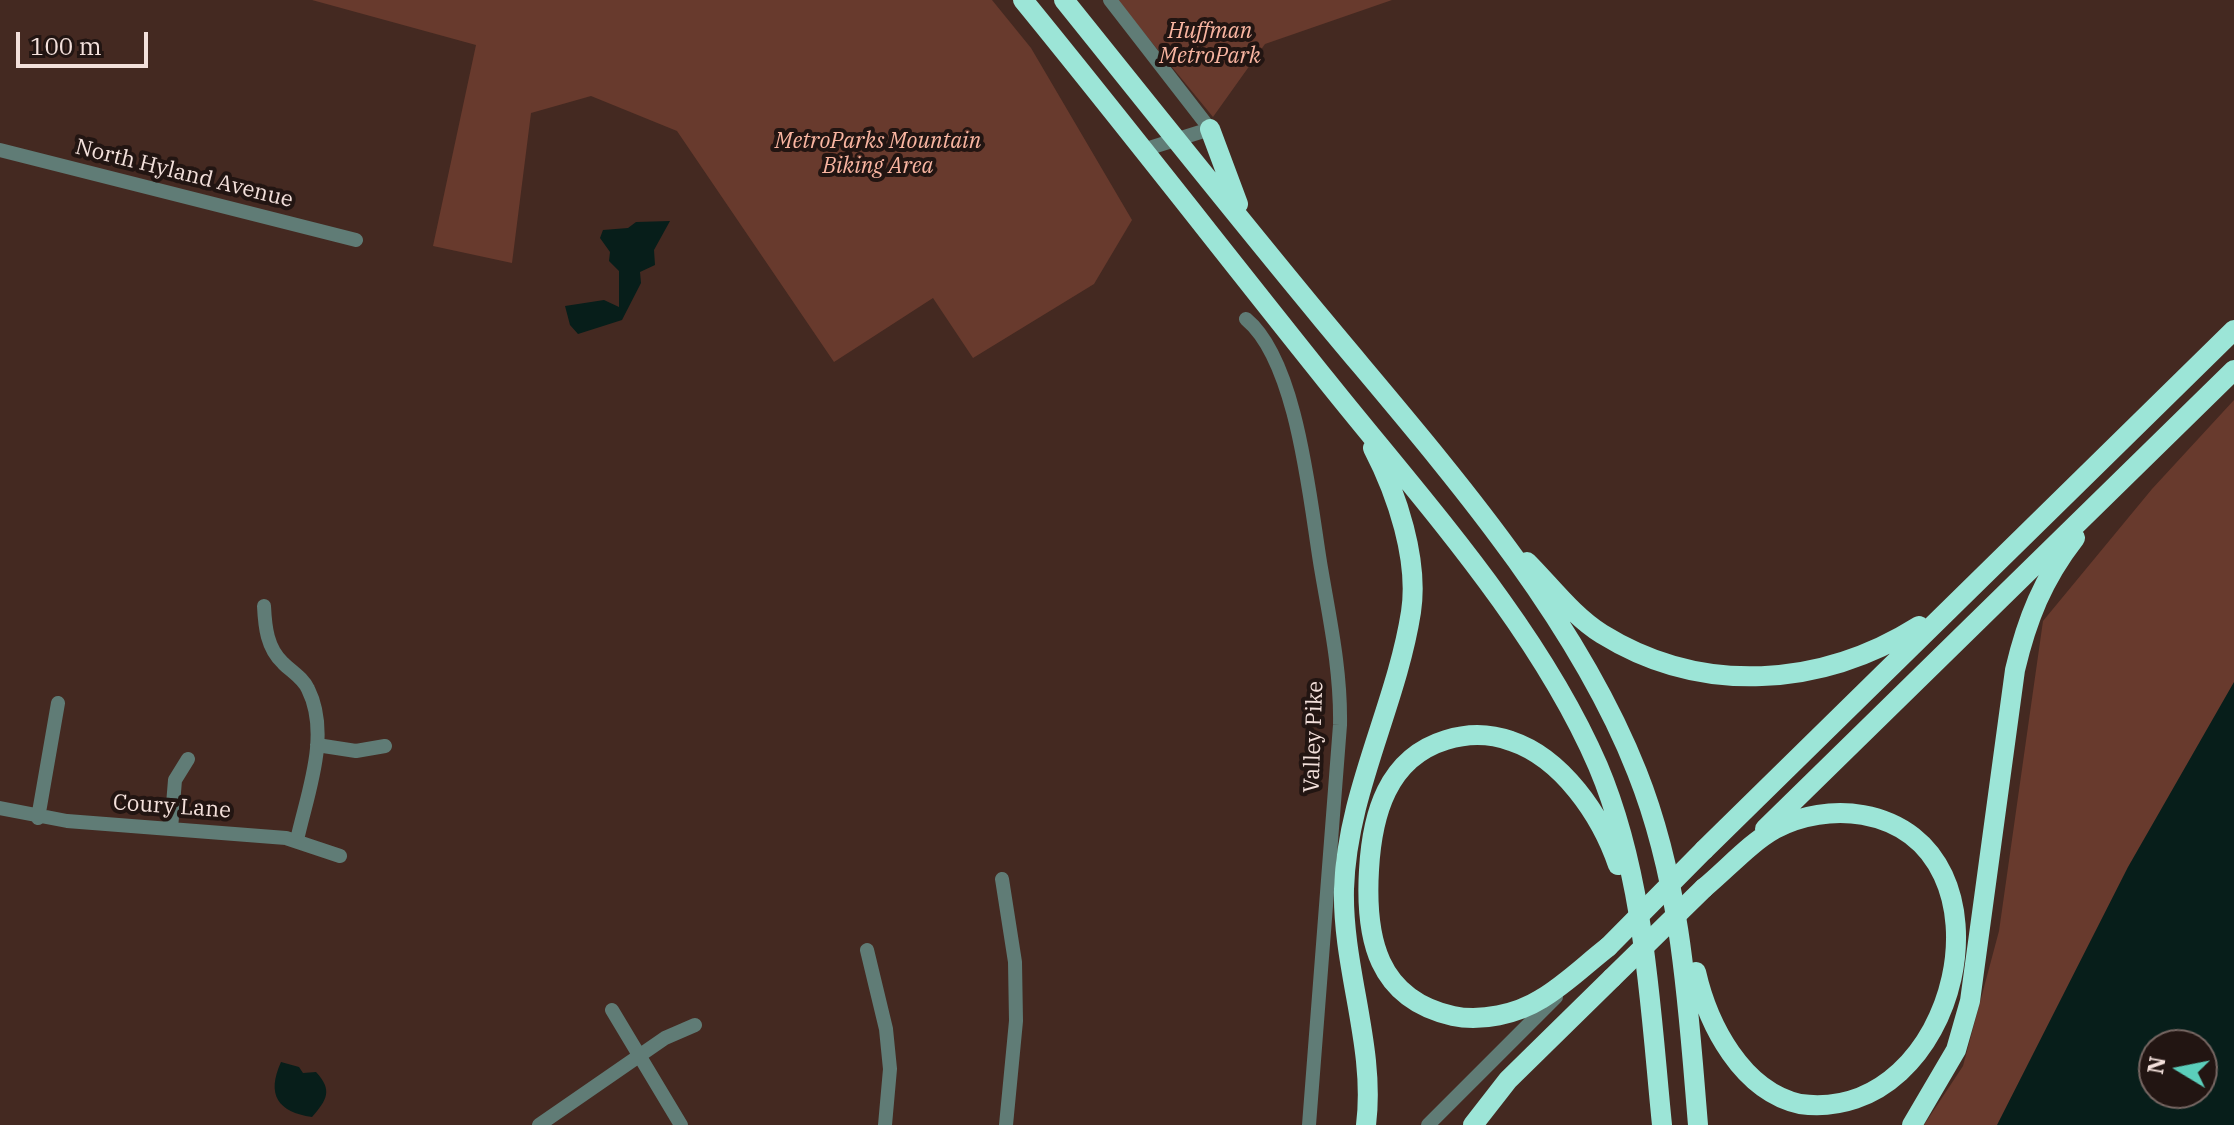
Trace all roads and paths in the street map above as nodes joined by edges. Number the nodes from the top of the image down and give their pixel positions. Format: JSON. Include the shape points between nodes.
{"nodes":[{"id":1,"x":1023,"y":0,"type":"edge"},
{"id":2,"x":1064,"y":0,"type":"edge"},
{"id":3,"x":1110,"y":0,"type":"edge"},
{"id":4,"x":1210,"y":129,"type":"junction"},
{"id":5,"x":1176,"y":140,"type":"junction"},
{"id":6,"x":0,"y":150,"type":"edge"},
{"id":7,"x":1143,"y":150,"type":"junction"},
{"id":8,"x":1249,"y":230,"type":"junction"},
{"id":9,"x":356,"y":240,"type":"dead end"},
{"id":10,"x":1246,"y":319,"type":"dead end"},
{"id":11,"x":2234,"y":330,"type":"edge"},
{"id":12,"x":2234,"y":370,"type":"edge"},
{"id":13,"x":1356,"y":416,"type":"junction"},
{"id":14,"x":2117,"y":484,"type":"junction"},
{"id":15,"x":1473,"y":506,"type":"junction"},
{"id":16,"x":264,"y":606,"type":"dead end"},
{"id":17,"x":1950,"y":607,"type":"junction"},
{"id":18,"x":58,"y":703,"type":"dead end"},
{"id":19,"x":317,"y":745,"type":"junction"},
{"id":20,"x":385,"y":746,"type":"dead end"},
{"id":21,"x":188,"y":759,"type":"dead end"},
{"id":22,"x":0,"y":808,"type":"edge"},
{"id":23,"x":38,"y":818,"type":"junction"},
{"id":24,"x":171,"y":829,"type":"junction"},
{"id":25,"x":297,"y":840,"type":"junction"},
{"id":26,"x":340,"y":856,"type":"dead end"},
{"id":27,"x":1002,"y":879,"type":"dead end"},
{"id":28,"x":1704,"y":888,"type":"junction"},
{"id":29,"x":1674,"y":901,"type":"junction"},
{"id":30,"x":1641,"y":938,"type":"junction"},
{"id":31,"x":1608,"y":947,"type":"junction"},
{"id":32,"x":867,"y":950,"type":"dead end"},
{"id":33,"x":612,"y":1010,"type":"dead end"},
{"id":34,"x":695,"y":1025,"type":"dead end"},
{"id":35,"x":641,"y":1054,"type":"junction"},
{"id":36,"x":1508,"y":1080,"type":"junction"},
{"id":37,"x":549,"y":1122,"type":"edge"},
{"id":38,"x":681,"y":1125,"type":"edge"},
{"id":39,"x":885,"y":1125,"type":"edge"},
{"id":40,"x":1006,"y":1125,"type":"edge"},
{"id":41,"x":1309,"y":1125,"type":"edge"},
{"id":42,"x":1366,"y":1125,"type":"edge"},
{"id":43,"x":1428,"y":1125,"type":"edge"},
{"id":44,"x":1459,"y":1125,"type":"edge"},
{"id":45,"x":1473,"y":1125,"type":"edge"},
{"id":46,"x":1662,"y":1125,"type":"edge"},
{"id":47,"x":1698,"y":1125,"type":"edge"},
{"id":48,"x":1912,"y":1125,"type":"edge"}],
"edges":[{"from":1,"to":7,"type":"highway"},
{"from":2,"to":5,"type":"highway"},
{"from":3,"to":4,"type":"street"},
{"from":4,"to":5,"type":"street"},
{"from":4,"to":8,"type":"highway"},
{"from":5,"to":7,"type":"street"},
{"from":5,"to":8,"type":"highway"},
{"from":6,"to":9,"type":"street","name":"North Hyland Avenue"},
{"from":7,"to":13,"type":"highway"},
{"from":8,"to":15,"type":"highway"},
{"from":10,"to":41,"type":"street","name":"Valley Pike","via":[[1271,353],[1293,410],[1340,679]]},
{"from":11,"to":17,"type":"highway"},
{"from":12,"to":14,"type":"highway"},
{"from":13,"to":30,"type":"highway","via":[[1447,528],[1571,709],[1599,768],[1619,829]]},
{"from":13,"to":42,"type":"highway","via":[[1391,487],[1410,568],[1412,609],[1347,846],[1347,950],[1362,1038]]},
{"from":14,"to":28,"type":"highway"},
{"from":14,"to":48,"type":"highway","via":[[2042,585],[2026,623],[1970,1001],[1956,1050]]},
{"from":15,"to":17,"type":"highway","via":[[1600,632],[1679,668],[1778,678],[1835,666],[1885,647]]},
{"from":15,"to":29,"type":"highway","via":[[1567,634],[1607,704],[1642,786]]},
{"from":16,"to":19,"type":"street","via":[[273,651],[307,686],[315,703]]},
{"from":17,"to":31,"type":"highway","bridge":true},
{"from":18,"to":23,"type":"street"},
{"from":19,"to":20,"type":"street","via":[[356,751]]},
{"from":19,"to":25,"type":"street"},
{"from":21,"to":24,"type":"street","via":[[175,780]]},
{"from":22,"to":23,"type":"street","name":"Coury Lane"},
{"from":23,"to":24,"type":"street","name":"Coury Lane"},
{"from":24,"to":25,"type":"street","name":"Coury Lane"},
{"from":25,"to":26,"type":"street","name":"Coury Lane"},
{"from":27,"to":40,"type":"street","via":[[1015,962],[1016,1021]]},
{"from":28,"to":29,"type":"highway","via":[[1774,830],[1812,815],[1875,817],[1907,833],[1932,856],[1946,884],[1955,927],[1955,970],[1945,1014],[1923,1053],[1894,1085],[1854,1105],[1818,1109],[1786,1101],[1756,1081],[1723,1042],[1702,999]]},
{"from":28,"to":36,"type":"highway","bridge":true},
{"from":29,"to":47,"type":"highway"},
{"from":30,"to":31,"type":"highway","via":[[1607,840],[1561,773],[1533,748],[1493,734],[1458,736],[1426,746],[1400,768],[1371,831],[1367,900],[1371,944],[1400,989],[1445,1014],[1499,1015],[1541,999]]},
{"from":30,"to":46,"type":"highway"},
{"from":31,"to":43,"type":"street"},
{"from":32,"to":39,"type":"street","via":[[890,1069]]},
{"from":33,"to":35,"type":"street"},
{"from":34,"to":35,"type":"street"},
{"from":35,"to":37,"type":"street"},
{"from":35,"to":38,"type":"street"},
{"from":36,"to":44,"type":"street"},
{"from":36,"to":45,"type":"highway"}]}
